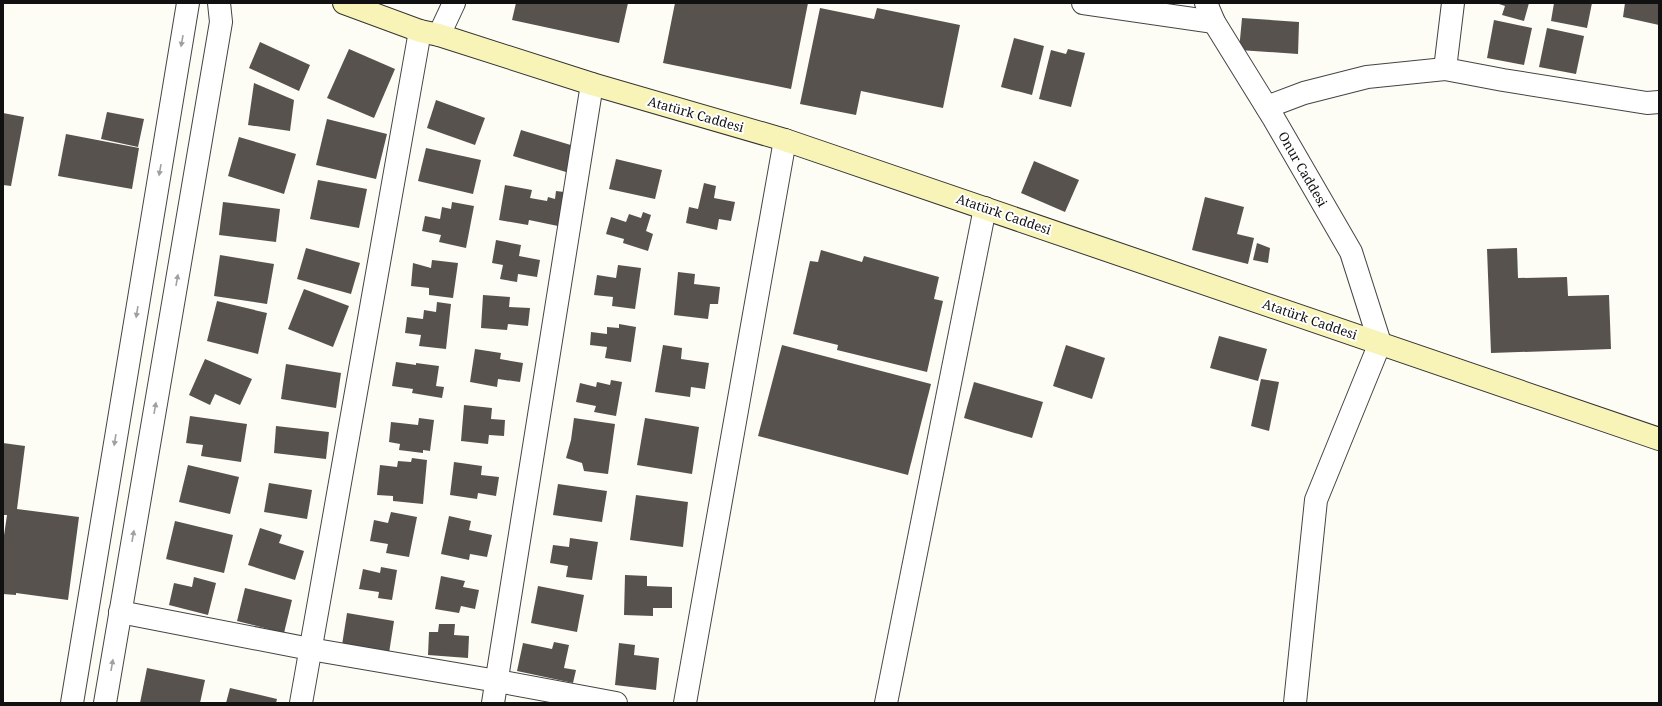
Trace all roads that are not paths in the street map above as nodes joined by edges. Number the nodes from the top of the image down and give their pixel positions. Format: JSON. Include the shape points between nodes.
{"nodes":[{"id":1,"x":188,"y":3,"type":"edge"},
{"id":2,"x":219,"y":3,"type":"edge"},
{"id":3,"x":344,"y":3,"type":"edge"},
{"id":4,"x":454,"y":3,"type":"edge"},
{"id":5,"x":1083,"y":3,"type":"edge"},
{"id":6,"x":1453,"y":3,"type":"edge"},
{"id":7,"x":1210,"y":13,"type":"edge"},
{"id":8,"x":429,"y":33,"type":"junction"},
{"id":9,"x":1445,"y":69,"type":"junction"},
{"id":10,"x":592,"y":84,"type":"junction"},
{"id":11,"x":1659,"y":102,"type":"edge"},
{"id":12,"x":1267,"y":107,"type":"junction"},
{"id":13,"x":785,"y":140,"type":"junction"},
{"id":14,"x":985,"y":208,"type":"junction"},
{"id":15,"x":1380,"y":343,"type":"junction"},
{"id":16,"x":1659,"y":439,"type":"edge"},
{"id":17,"x":120,"y":612,"type":"junction"},
{"id":18,"x":310,"y":649,"type":"junction"},
{"id":19,"x":497,"y":681,"type":"junction"},
{"id":20,"x":72,"y":703,"type":"edge"},
{"id":21,"x":105,"y":703,"type":"edge"},
{"id":22,"x":301,"y":703,"type":"edge"},
{"id":23,"x":493,"y":703,"type":"edge"},
{"id":24,"x":616,"y":703,"type":"edge"},
{"id":25,"x":685,"y":703,"type":"edge"},
{"id":26,"x":886,"y":703,"type":"edge"},
{"id":27,"x":1295,"y":703,"type":"edge"}],
"edges":[{"from":1,"to":20,"type":"street","one_way":true},
{"from":17,"to":2,"type":"street","one_way":true,"via":[[221,22]]},
{"from":3,"to":8,"type":"main road","name":"Atatürk Caddesi"},
{"from":4,"to":8,"type":"street"},
{"from":5,"to":7,"type":"street"},
{"from":6,"to":9,"type":"street"},
{"from":7,"to":12,"type":"street","name":"Onur Caddesi"},
{"from":8,"to":10,"type":"main road","name":"Atatürk Caddesi"},
{"from":8,"to":18,"type":"street"},
{"from":9,"to":11,"type":"street","via":[[1647,103]]},
{"from":9,"to":12,"type":"street","via":[[1367,77],[1304,93]]},
{"from":10,"to":13,"type":"main road","name":"Atatürk Caddesi"},
{"from":10,"to":19,"type":"street"},
{"from":12,"to":15,"type":"street","name":"Onur Caddesi","via":[[1351,252]]},
{"from":13,"to":14,"type":"main road","name":"Atatürk Caddesi"},
{"from":13,"to":25,"type":"street"},
{"from":14,"to":15,"type":"main road","name":"Atatürk Caddesi"},
{"from":14,"to":26,"type":"street"},
{"from":15,"to":16,"type":"main road","name":"Atatürk Caddesi"},
{"from":15,"to":27,"type":"street","via":[[1316,500]]},
{"from":17,"to":18,"type":"street"},
{"from":21,"to":17,"type":"street","one_way":true},
{"from":18,"to":19,"type":"street"},
{"from":18,"to":22,"type":"street"},
{"from":19,"to":23,"type":"street"},
{"from":19,"to":24,"type":"street"}]}
